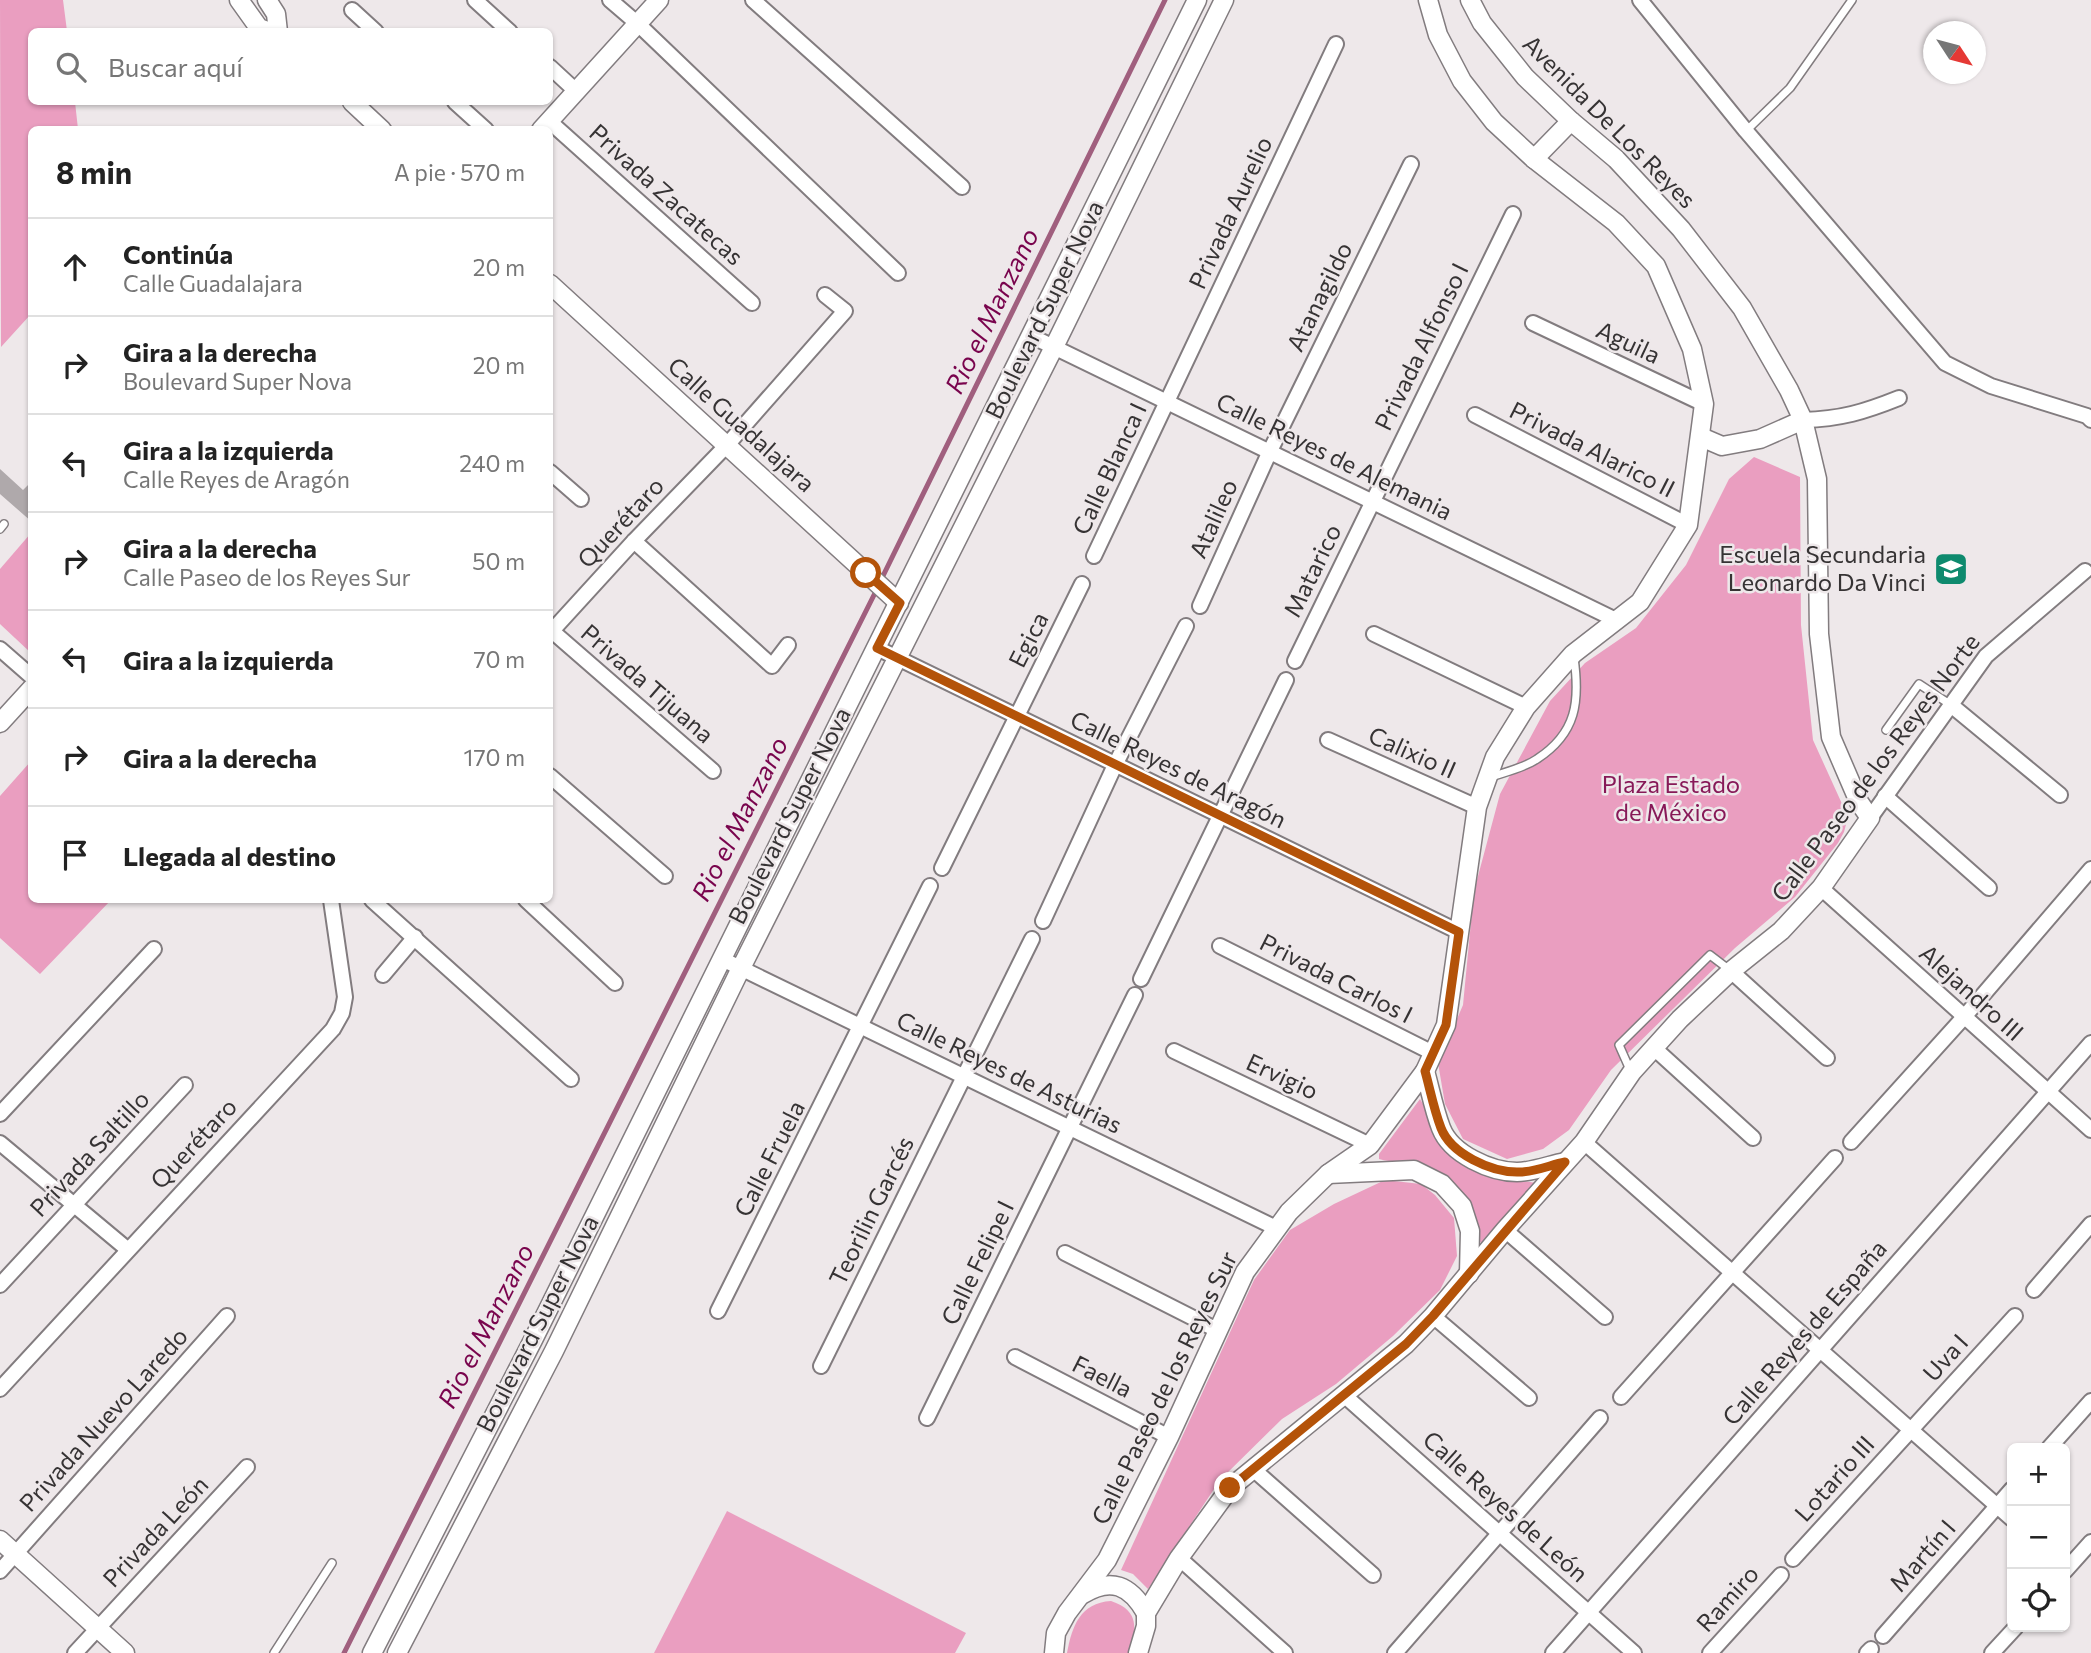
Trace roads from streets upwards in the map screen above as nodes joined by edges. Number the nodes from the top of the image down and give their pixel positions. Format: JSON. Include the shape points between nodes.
{"nodes":[{"id":1,"x":239,"y":0,"type":"edge"},
{"id":2,"x":268,"y":0,"type":"edge"},
{"id":3,"x":475,"y":0,"type":"edge"},
{"id":4,"x":610,"y":0,"type":"edge"},
{"id":5,"x":659,"y":0,"type":"edge"},
{"id":6,"x":753,"y":0,"type":"edge"},
{"id":7,"x":1197,"y":0,"type":"edge"},
{"id":8,"x":1224,"y":0,"type":"edge"},
{"id":9,"x":1429,"y":0,"type":"edge"},
{"id":10,"x":1470,"y":0,"type":"edge"},
{"id":11,"x":1640,"y":0,"type":"edge"},
{"id":12,"x":352,"y":10,"type":"dead end"},
{"id":13,"x":638,"y":24,"type":"junction"},
{"id":14,"x":259,"y":28,"type":"edge"},
{"id":15,"x":278,"y":28,"type":"edge"},
{"id":16,"x":372,"y":28,"type":"edge"},
{"id":17,"x":506,"y":28,"type":"edge"},
{"id":18,"x":1336,"y":44,"type":"dead end"},
{"id":19,"x":553,"y":70,"type":"edge"},
{"id":20,"x":576,"y":91,"type":"junction"},
{"id":21,"x":355,"y":105,"type":"edge"},
{"id":22,"x":458,"y":105,"type":"edge"},
{"id":23,"x":1571,"y":121,"type":"junction"},
{"id":24,"x":545,"y":125,"type":"edge"},
{"id":25,"x":378,"y":126,"type":"edge"},
{"id":26,"x":482,"y":126,"type":"edge"},
{"id":27,"x":553,"y":132,"type":"edge"},
{"id":28,"x":1534,"y":159,"type":"junction"},
{"id":29,"x":1411,"y":164,"type":"dead end"},
{"id":30,"x":962,"y":187,"type":"dead end"},
{"id":31,"x":1513,"y":214,"type":"dead end"},
{"id":32,"x":898,"y":273,"type":"dead end"},
{"id":33,"x":553,"y":287,"type":"edge"},
{"id":34,"x":825,"y":295,"type":"dead end"},
{"id":35,"x":752,"y":303,"type":"dead end"},
{"id":36,"x":1533,"y":323,"type":"dead end"},
{"id":37,"x":1031,"y":336,"type":"junction"},
{"id":38,"x":1054,"y":347,"type":"junction"},
{"id":39,"x":1899,"y":398,"type":"dead end"},
{"id":40,"x":1167,"y":402,"type":"junction"},
{"id":41,"x":1704,"y":404,"type":"junction"},
{"id":42,"x":1475,"y":415,"type":"dead end"},
{"id":43,"x":2091,"y":419,"type":"edge"},
{"id":44,"x":1803,"y":421,"type":"junction"},
{"id":45,"x":1701,"y":437,"type":"junction"},
{"id":46,"x":727,"y":445,"type":"junction"},
{"id":47,"x":1270,"y":451,"type":"junction"},
{"id":48,"x":553,"y":474,"type":"edge"},
{"id":49,"x":581,"y":499,"type":"dead end"},
{"id":50,"x":1372,"y":500,"type":"junction"},
{"id":51,"x":1688,"y":525,"type":"junction"},
{"id":52,"x":634,"y":541,"type":"junction"},
{"id":53,"x":1094,"y":555,"type":"dead end"},
{"id":54,"x":2085,"y":571,"type":"dead end"},
{"id":55,"x":1082,"y":584,"type":"dead end"},
{"id":56,"x":895,"y":599,"type":"junction"},
{"id":57,"x":1200,"y":606,"type":"dead end"},
{"id":58,"x":1616,"y":620,"type":"junction"},
{"id":59,"x":1186,"y":626,"type":"dead end"},
{"id":60,"x":553,"y":630,"type":"edge"},
{"id":61,"x":553,"y":634,"type":"edge"},
{"id":62,"x":1374,"y":634,"type":"dead end"},
{"id":63,"x":788,"y":645,"type":"dead end"},
{"id":64,"x":877,"y":648,"type":"junction"},
{"id":65,"x":0,"y":649,"type":"edge"},
{"id":66,"x":897,"y":659,"type":"junction"},
{"id":67,"x":1295,"y":661,"type":"dead end"},
{"id":68,"x":28,"y":674,"type":"edge"},
{"id":69,"x":1286,"y":680,"type":"dead end"},
{"id":70,"x":28,"y":692,"type":"edge"},
{"id":71,"x":1951,"y":705,"type":"junction"},
{"id":72,"x":1526,"y":707,"type":"junction"},
{"id":73,"x":1015,"y":716,"type":"junction"},
{"id":74,"x":0,"y":723,"type":"edge"},
{"id":75,"x":1328,"y":740,"type":"dead end"},
{"id":76,"x":1115,"y":765,"type":"junction"},
{"id":77,"x":713,"y":771,"type":"dead end"},
{"id":78,"x":553,"y":779,"type":"edge"},
{"id":79,"x":2060,"y":795,"type":"dead end"},
{"id":80,"x":1885,"y":796,"type":"junction"},
{"id":81,"x":1476,"y":807,"type":"junction"},
{"id":82,"x":1219,"y":815,"type":"junction"},
{"id":83,"x":1870,"y":818,"type":"junction"},
{"id":84,"x":942,"y":867,"type":"dead end"},
{"id":85,"x":2091,"y":869,"type":"edge"},
{"id":86,"x":665,"y":876,"type":"dead end"},
{"id":87,"x":930,"y":886,"type":"dead end"},
{"id":88,"x":1821,"y":888,"type":"junction"},
{"id":89,"x":1989,"y":888,"type":"dead end"},
{"id":90,"x":331,"y":903,"type":"edge"},
{"id":91,"x":375,"y":903,"type":"edge"},
{"id":92,"x":529,"y":903,"type":"edge"},
{"id":93,"x":1043,"y":921,"type":"dead end"},
{"id":94,"x":1459,"y":932,"type":"junction"},
{"id":95,"x":415,"y":937,"type":"junction"},
{"id":96,"x":1032,"y":939,"type":"dead end"},
{"id":97,"x":1220,"y":946,"type":"dead end"},
{"id":98,"x":154,"y":949,"type":"dead end"},
{"id":99,"x":722,"y":959,"type":"junction"},
{"id":100,"x":741,"y":968,"type":"junction"},
{"id":101,"x":1731,"y":971,"type":"junction"},
{"id":102,"x":383,"y":975,"type":"dead end"},
{"id":103,"x":1141,"y":979,"type":"dead end"},
{"id":104,"x":615,"y":983,"type":"dead end"},
{"id":105,"x":1135,"y":995,"type":"dead end"},
{"id":106,"x":1964,"y":1017,"type":"junction"},
{"id":107,"x":862,"y":1027,"type":"junction"},
{"id":108,"x":2091,"y":1043,"type":"edge"},
{"id":109,"x":1654,"y":1048,"type":"junction"},
{"id":110,"x":1174,"y":1051,"type":"dead end"},
{"id":111,"x":1433,"y":1053,"type":"junction"},
{"id":112,"x":1827,"y":1058,"type":"dead end"},
{"id":113,"x":1425,"y":1071,"type":"junction"},
{"id":114,"x":964,"y":1076,"type":"junction"},
{"id":115,"x":571,"y":1079,"type":"dead end"},
{"id":116,"x":185,"y":1085,"type":"dead end"},
{"id":117,"x":2048,"y":1092,"type":"junction"},
{"id":118,"x":0,"y":1114,"type":"edge"},
{"id":119,"x":1069,"y":1127,"type":"junction"},
{"id":120,"x":2091,"y":1130,"type":"edge"},
{"id":121,"x":1753,"y":1138,"type":"dead end"},
{"id":122,"x":1584,"y":1142,"type":"junction"},
{"id":123,"x":1851,"y":1142,"type":"dead end"},
{"id":124,"x":0,"y":1143,"type":"edge"},
{"id":125,"x":1370,"y":1144,"type":"junction"},
{"id":126,"x":1835,"y":1158,"type":"dead end"},
{"id":127,"x":1565,"y":1162,"type":"junction"},
{"id":128,"x":1328,"y":1174,"type":"junction"},
{"id":129,"x":74,"y":1205,"type":"junction"},
{"id":130,"x":2091,"y":1224,"type":"edge"},
{"id":131,"x":1276,"y":1228,"type":"junction"},
{"id":132,"x":1505,"y":1230,"type":"junction"},
{"id":133,"x":127,"y":1249,"type":"junction"},
{"id":134,"x":1065,"y":1253,"type":"dead end"},
{"id":135,"x":1733,"y":1273,"type":"junction"},
{"id":136,"x":1469,"y":1274,"type":"junction"},
{"id":137,"x":0,"y":1285,"type":"edge"},
{"id":138,"x":2034,"y":1290,"type":"dead end"},
{"id":139,"x":718,"y":1311,"type":"dead end"},
{"id":140,"x":227,"y":1315,"type":"dead end"},
{"id":141,"x":1433,"y":1316,"type":"junction"},
{"id":142,"x":2015,"y":1316,"type":"dead end"},
{"id":143,"x":1605,"y":1317,"type":"dead end"},
{"id":144,"x":1217,"y":1330,"type":"junction"},
{"id":145,"x":1820,"y":1350,"type":"junction"},
{"id":146,"x":1015,"y":1357,"type":"dead end"},
{"id":147,"x":821,"y":1366,"type":"dead end"},
{"id":148,"x":0,"y":1389,"type":"edge"},
{"id":149,"x":1345,"y":1396,"type":"junction"},
{"id":150,"x":1621,"y":1396,"type":"dead end"},
{"id":151,"x":1529,"y":1398,"type":"dead end"},
{"id":152,"x":2091,"y":1401,"type":"edge"},
{"id":153,"x":927,"y":1418,"type":"dead end"},
{"id":154,"x":1600,"y":1418,"type":"dead end"},
{"id":155,"x":1911,"y":1430,"type":"junction"},
{"id":156,"x":1169,"y":1437,"type":"junction"},
{"id":157,"x":2053,"y":1443,"type":"edge"},
{"id":158,"x":247,"y":1468,"type":"dead end"},
{"id":159,"x":1252,"y":1469,"type":"junction"},
{"id":160,"x":2007,"y":1495,"type":"edge"},
{"id":161,"x":1997,"y":1506,"type":"junction"},
{"id":162,"x":2007,"y":1515,"type":"edge"},
{"id":163,"x":1500,"y":1533,"type":"junction"},
{"id":164,"x":0,"y":1540,"type":"edge"},
{"id":165,"x":2091,"y":1542,"type":"edge"},
{"id":166,"x":16,"y":1554,"type":"junction"},
{"id":167,"x":1179,"y":1558,"type":"junction"},
{"id":168,"x":1793,"y":1559,"type":"dead end"},
{"id":169,"x":2067,"y":1569,"type":"edge"},
{"id":170,"x":0,"y":1571,"type":"edge"},
{"id":171,"x":1373,"y":1575,"type":"dead end"},
{"id":172,"x":1781,"y":1575,"type":"dead end"},
{"id":173,"x":1082,"y":1595,"type":"junction"},
{"id":174,"x":1146,"y":1613,"type":"junction"},
{"id":175,"x":1589,"y":1613,"type":"junction"},
{"id":176,"x":98,"y":1628,"type":"junction"},
{"id":177,"x":2011,"y":1632,"type":"edge"},
{"id":178,"x":1883,"y":1636,"type":"dead end"},
{"id":179,"x":400,"y":1651,"type":"edge"},
{"id":180,"x":75,"y":1653,"type":"edge"},
{"id":181,"x":125,"y":1653,"type":"edge"},
{"id":182,"x":372,"y":1653,"type":"edge"},
{"id":183,"x":1054,"y":1653,"type":"edge"},
{"id":184,"x":1138,"y":1653,"type":"edge"},
{"id":185,"x":1285,"y":1653,"type":"edge"},
{"id":186,"x":1395,"y":1653,"type":"edge"},
{"id":187,"x":1553,"y":1653,"type":"edge"},
{"id":188,"x":1634,"y":1653,"type":"edge"},
{"id":189,"x":1710,"y":1653,"type":"edge"},
{"id":190,"x":1992,"y":1653,"type":"edge"}],
"edges":[{"from":1,"to":14,"type":"street"},
{"from":2,"to":15,"type":"street"},
{"from":3,"to":17,"type":"street"},
{"from":4,"to":13,"type":"street"},
{"from":5,"to":13,"type":"street"},
{"from":6,"to":30,"type":"street"},
{"from":7,"to":37,"type":"street","name":"Boulevard Super Nova"},
{"from":8,"to":38,"type":"street","name":"Boulevard Super Nova"},
{"from":9,"to":28,"type":"street","name":"Calle Paseo de los Reyes Sur","via":[[1438,35],[1462,80],[1494,122]]},
{"from":10,"to":23,"type":"street","name":"Avenida De Los Reyes","via":[[1482,23],[1525,77]]},
{"from":11,"to":43,"type":"street","via":[[1945,363],[1991,386]]},
{"from":12,"to":16,"type":"street"},
{"from":13,"to":20,"type":"street"},
{"from":13,"to":32,"type":"street"},
{"from":18,"to":40,"type":"street","name":"Privada Aurelio"},
{"from":19,"to":20,"type":"street"},
{"from":20,"to":24,"type":"street"},
{"from":21,"to":25,"type":"street"},
{"from":22,"to":26,"type":"street"},
{"from":23,"to":28,"type":"street"},
{"from":23,"to":44,"type":"street","name":"Avenida De Los Reyes","via":[[1616,159],[1681,229],[1734,298]]},
{"from":27,"to":35,"type":"street","name":"Privada Zacatecas"},
{"from":28,"to":41,"type":"street","name":"Calle Paseo de los Reyes Sur","via":[[1616,223],[1656,266],[1692,349]]},
{"from":29,"to":47,"type":"street","name":"Atanagildo"},
{"from":31,"to":50,"type":"street","name":"Privada Alfonso I"},
{"from":33,"to":46,"type":"street","name":"Calle Guadalajara"},
{"from":34,"to":46,"type":"street","name":"Querétaro","via":[[845,311]]},
{"from":36,"to":41,"type":"street","name":"Aguila"},
{"from":37,"to":38,"type":"street","name":"Calle Reyes de Alemania"},
{"from":37,"to":56,"type":"street","name":"Boulevard Super Nova"},
{"from":38,"to":40,"type":"street","name":"Calle Reyes de Alemania"},
{"from":38,"to":66,"type":"street","name":"Boulevard Super Nova"},
{"from":39,"to":44,"type":"street","via":[[1834,419]]},
{"from":40,"to":47,"type":"street","name":"Calle Reyes de Alemania"},
{"from":40,"to":53,"type":"street","name":"Calle Blanca I"},
{"from":41,"to":45,"type":"street","name":"Calle Paseo de los Reyes Sur"},
{"from":42,"to":51,"type":"street","name":"Privada Alarico II"},
{"from":44,"to":45,"type":"street","via":[[1760,439],[1722,446]]},
{"from":44,"to":83,"type":"street","name":"Avenida De Los Reyes","via":[[1817,479],[1819,634],[1831,737]]},
{"from":45,"to":51,"type":"street","name":"Calle Paseo de los Reyes Sur"},
{"from":46,"to":52,"type":"street","name":"Querétaro"},
{"from":46,"to":56,"type":"street","name":"Calle Guadalajara"},
{"from":47,"to":50,"type":"street","name":"Calle Reyes de Alemania"},
{"from":47,"to":57,"type":"street","name":"Atalileo"},
{"from":48,"to":49,"type":"street"},
{"from":50,"to":58,"type":"street","name":"Calle Reyes de Alemania"},
{"from":50,"to":67,"type":"street","name":"Matarico"},
{"from":51,"to":58,"type":"street","name":"Calle Paseo de los Reyes Sur","via":[[1640,602]]},
{"from":52,"to":60,"type":"street","name":"Querétaro"},
{"from":52,"to":63,"type":"street","via":[[772,666]]},
{"from":54,"to":71,"type":"street","name":"Calle Paseo de los Reyes Norte","via":[[1986,656]]},
{"from":55,"to":73,"type":"street","name":"Egica"},
{"from":56,"to":64,"type":"street","name":"Boulevard Super Nova"},
{"from":58,"to":72,"type":"street","name":"Calle Paseo de los Reyes Sur","via":[[1573,654]]},
{"from":59,"to":76,"type":"street"},
{"from":61,"to":77,"type":"street","name":"Privada Tijuana"},
{"from":62,"to":72,"type":"street"},
{"from":64,"to":66,"type":"street","name":"Calle Reyes de Aragón"},
{"from":64,"to":99,"type":"street","name":"Boulevard Super Nova"},
{"from":65,"to":68,"type":"street"},
{"from":66,"to":73,"type":"street","name":"Calle Reyes de Aragón"},
{"from":66,"to":100,"type":"street","name":"Boulevard Super Nova"},
{"from":69,"to":82,"type":"street"},
{"from":70,"to":74,"type":"street"},
{"from":71,"to":79,"type":"street"},
{"from":71,"to":80,"type":"street","name":"Calle Paseo de los Reyes Norte"},
{"from":72,"to":81,"type":"street","name":"Calle Paseo de los Reyes Sur","via":[[1495,757]]},
{"from":73,"to":76,"type":"street","name":"Calle Reyes de Aragón"},
{"from":73,"to":84,"type":"street","name":"Egica"},
{"from":75,"to":81,"type":"street","name":"Calixio II"},
{"from":76,"to":82,"type":"street","name":"Calle Reyes de Aragón"},
{"from":76,"to":93,"type":"street"},
{"from":78,"to":86,"type":"street"},
{"from":80,"to":83,"type":"street","name":"Calle Paseo de los Reyes Norte"},
{"from":80,"to":89,"type":"street"},
{"from":81,"to":94,"type":"street","name":"Calle Paseo de los Reyes Sur"},
{"from":82,"to":94,"type":"street","name":"Calle Reyes de Aragón"},
{"from":82,"to":103,"type":"street"},
{"from":83,"to":88,"type":"street","name":"Calle Paseo de los Reyes Norte"},
{"from":85,"to":106,"type":"street"},
{"from":87,"to":107,"type":"street","name":"Calle Fruela"},
{"from":88,"to":101,"type":"street","name":"Calle Paseo de los Reyes Norte","via":[[1781,931]]},
{"from":88,"to":106,"type":"street","name":"Alejandro III"},
{"from":90,"to":133,"type":"street","name":"Querétaro","via":[[345,997],[342,1013]]},
{"from":91,"to":95,"type":"street"},
{"from":92,"to":104,"type":"street"},
{"from":94,"to":111,"type":"street","name":"Calle Paseo de los Reyes Sur","via":[[1446,1025]]},
{"from":95,"to":102,"type":"street"},
{"from":95,"to":115,"type":"street"},
{"from":96,"to":114,"type":"street","name":"Teorilin Garcés"},
{"from":97,"to":111,"type":"street","name":"Privada Carlos I"},
{"from":98,"to":118,"type":"street"},
{"from":99,"to":100,"type":"street","name":"Calle Reyes de Asturias"},
{"from":99,"to":182,"type":"street","name":"Boulevard Super Nova"},
{"from":100,"to":107,"type":"street","name":"Calle Reyes de Asturias"},
{"from":100,"to":179,"type":"street","name":"Boulevard Super Nova","via":[[554,1351]]},
{"from":101,"to":109,"type":"street","name":"Calle Paseo de los Reyes Norte"},
{"from":101,"to":112,"type":"street"},
{"from":105,"to":119,"type":"street","name":"Calle Felipe I"},
{"from":106,"to":117,"type":"street","name":"Alejandro III"},
{"from":106,"to":123,"type":"street"},
{"from":107,"to":114,"type":"street","name":"Calle Reyes de Asturias"},
{"from":107,"to":139,"type":"street","name":"Calle Fruela"},
{"from":108,"to":117,"type":"street","name":"Calle Reyes de España"},
{"from":109,"to":121,"type":"street"},
{"from":109,"to":122,"type":"street","name":"Calle Paseo de los Reyes Norte"},
{"from":110,"to":125,"type":"street","name":"Ervigio"},
{"from":111,"to":113,"type":"street","name":"Calle Paseo de los Reyes Sur"},
{"from":113,"to":125,"type":"street","name":"Calle Paseo de los Reyes Sur"},
{"from":113,"to":127,"type":"street","via":[[1442,1131],[1460,1151],[1498,1170],[1520,1172]]},
{"from":114,"to":119,"type":"street","name":"Calle Reyes de Asturias"},
{"from":114,"to":147,"type":"street","name":"Teorilin Garcés"},
{"from":116,"to":129,"type":"street","name":"Privada Saltillo"},
{"from":117,"to":120,"type":"street","name":"Alejandro III"},
{"from":117,"to":145,"type":"street","name":"Calle Reyes de España"},
{"from":119,"to":131,"type":"street","name":"Calle Reyes de Asturias"},
{"from":119,"to":153,"type":"street","name":"Calle Felipe I"},
{"from":122,"to":127,"type":"street","name":"Calle Paseo de los Reyes Norte"},
{"from":122,"to":135,"type":"street"},
{"from":124,"to":129,"type":"street"},
{"from":125,"to":128,"type":"street","name":"Calle Paseo de los Reyes Sur"},
{"from":126,"to":135,"type":"street"},
{"from":127,"to":132,"type":"street","name":"Calle Paseo de los Reyes Norte"},
{"from":128,"to":131,"type":"street","name":"Calle Paseo de los Reyes Sur"},
{"from":128,"to":136,"type":"street","via":[[1414,1170],[1442,1184],[1462,1206],[1470,1231]]},
{"from":129,"to":133,"type":"street"},
{"from":129,"to":137,"type":"street","name":"Privada Saltillo"},
{"from":130,"to":138,"type":"street"},
{"from":131,"to":144,"type":"street","name":"Calle Paseo de los Reyes Sur","via":[[1245,1272]]},
{"from":132,"to":136,"type":"street","name":"Calle Paseo de los Reyes Norte"},
{"from":132,"to":143,"type":"street"},
{"from":133,"to":148,"type":"street","name":"Querétaro"},
{"from":134,"to":144,"type":"street"},
{"from":135,"to":145,"type":"street"},
{"from":135,"to":150,"type":"street"},
{"from":136,"to":141,"type":"street","name":"Calle Paseo de los Reyes Norte"},
{"from":140,"to":166,"type":"street","name":"Privada Nuevo Laredo"},
{"from":141,"to":149,"type":"street","name":"Calle Paseo de los Reyes Norte"},
{"from":141,"to":151,"type":"street"},
{"from":142,"to":155,"type":"street","name":"Uva I"},
{"from":144,"to":156,"type":"street","name":"Calle Paseo de los Reyes Sur"},
{"from":145,"to":155,"type":"street"},
{"from":145,"to":175,"type":"street","name":"Calle Reyes de España"},
{"from":146,"to":156,"type":"street","name":"Faella"},
{"from":149,"to":159,"type":"street","name":"Calle Paseo de los Reyes Norte"},
{"from":149,"to":163,"type":"street","name":"Calle Reyes de León"},
{"from":152,"to":157,"type":"street"},
{"from":154,"to":163,"type":"street"},
{"from":155,"to":161,"type":"street"},
{"from":155,"to":168,"type":"street","name":"Lotario III"},
{"from":156,"to":173,"type":"street","name":"Calle Paseo de los Reyes Sur","via":[[1107,1560]]},
{"from":158,"to":176,"type":"street","name":"Privada León"},
{"from":159,"to":167,"type":"street","name":"Calle Paseo de los Reyes Norte","via":[[1230,1488]]},
{"from":159,"to":171,"type":"street"},
{"from":160,"to":161,"type":"street","name":"Martín I"},
{"from":161,"to":162,"type":"street"},
{"from":161,"to":178,"type":"street","name":"Martín I"},
{"from":163,"to":175,"type":"street","name":"Calle Reyes de León"},
{"from":163,"to":186,"type":"street"},
{"from":164,"to":166,"type":"street"},
{"from":165,"to":169,"type":"street"},
{"from":166,"to":170,"type":"street","name":"Privada Nuevo Laredo"},
{"from":166,"to":176,"type":"street"},
{"from":167,"to":174,"type":"street","name":"Calle Paseo de los Reyes Norte"},
{"from":167,"to":185,"type":"street"},
{"from":172,"to":189,"type":"street","name":"Ramiro"},
{"from":173,"to":174,"type":"street","via":[[1104,1584],[1116,1584],[1139,1601]]},
{"from":173,"to":183,"type":"street","name":"Calle Paseo de los Reyes Sur","via":[[1056,1633]]},
{"from":174,"to":184,"type":"street","name":"Calle Paseo de los Reyes Norte"},
{"from":175,"to":187,"type":"street","name":"Calle Reyes de España"},
{"from":175,"to":188,"type":"street","name":"Calle Reyes de León"},
{"from":176,"to":180,"type":"street","name":"Privada León"},
{"from":176,"to":181,"type":"street"},
{"from":177,"to":190,"type":"street"}]}
